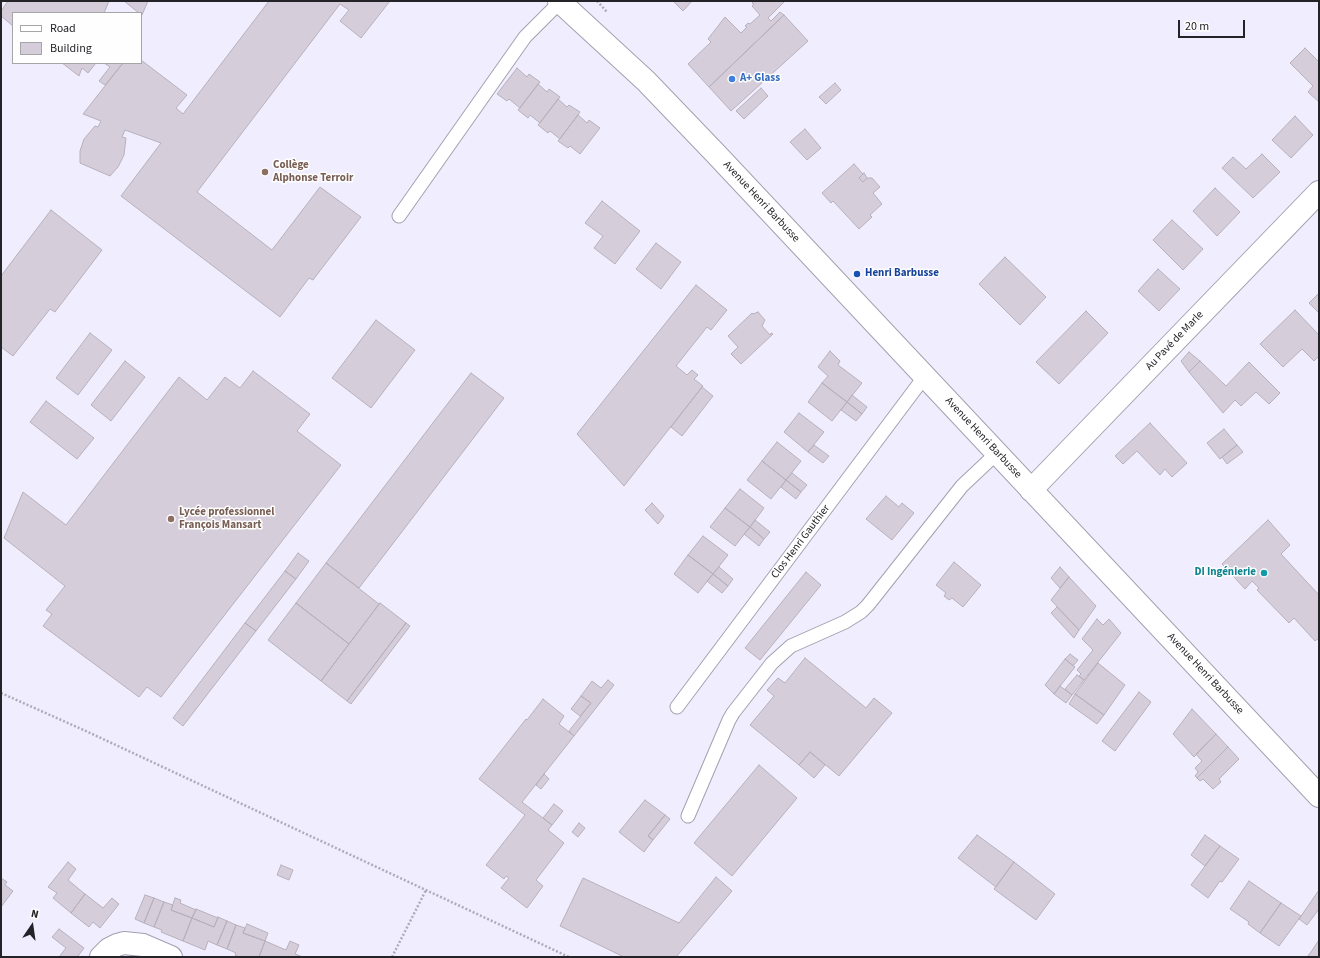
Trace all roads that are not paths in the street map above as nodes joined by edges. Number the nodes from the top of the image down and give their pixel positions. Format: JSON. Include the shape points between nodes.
{"nodes":[{"id":1,"x":565,"y":1,"type":"edge"},
{"id":2,"x":1319,"y":192,"type":"edge"},
{"id":3,"x":399,"y":216,"type":"dead end"},
{"id":4,"x":925,"y":376,"type":"junction"},
{"id":5,"x":997,"y":453,"type":"junction"},
{"id":6,"x":1031,"y":490,"type":"junction"},
{"id":7,"x":677,"y":707,"type":"dead end"},
{"id":8,"x":1319,"y":796,"type":"edge"},
{"id":9,"x":688,"y":816,"type":"dead end"},
{"id":10,"x":102,"y":957,"type":"edge"},
{"id":11,"x":172,"y":957,"type":"edge"}],
"edges":[{"from":1,"to":3,"type":"lane","via":[[525,37]]},
{"from":1,"to":4,"type":"street","name":"Avenue Henri Barbusse","via":[[646,80]]},
{"from":2,"to":6,"type":"street","name":"Au Pavé de Marle"},
{"from":4,"to":5,"type":"street","name":"Avenue Henri Barbusse"},
{"from":4,"to":7,"type":"lane","name":"Clos Henri Gauthier"},
{"from":5,"to":6,"type":"street","name":"Avenue Henri Barbusse"},
{"from":5,"to":9,"type":"lane","via":[[962,486],[868,605],[845,622],[791,646],[772,663],[729,720]]},
{"from":6,"to":8,"type":"street","name":"Avenue Henri Barbusse"},
{"from":10,"to":11,"type":"street","via":[[109,949],[124,943],[143,945]]}]}
